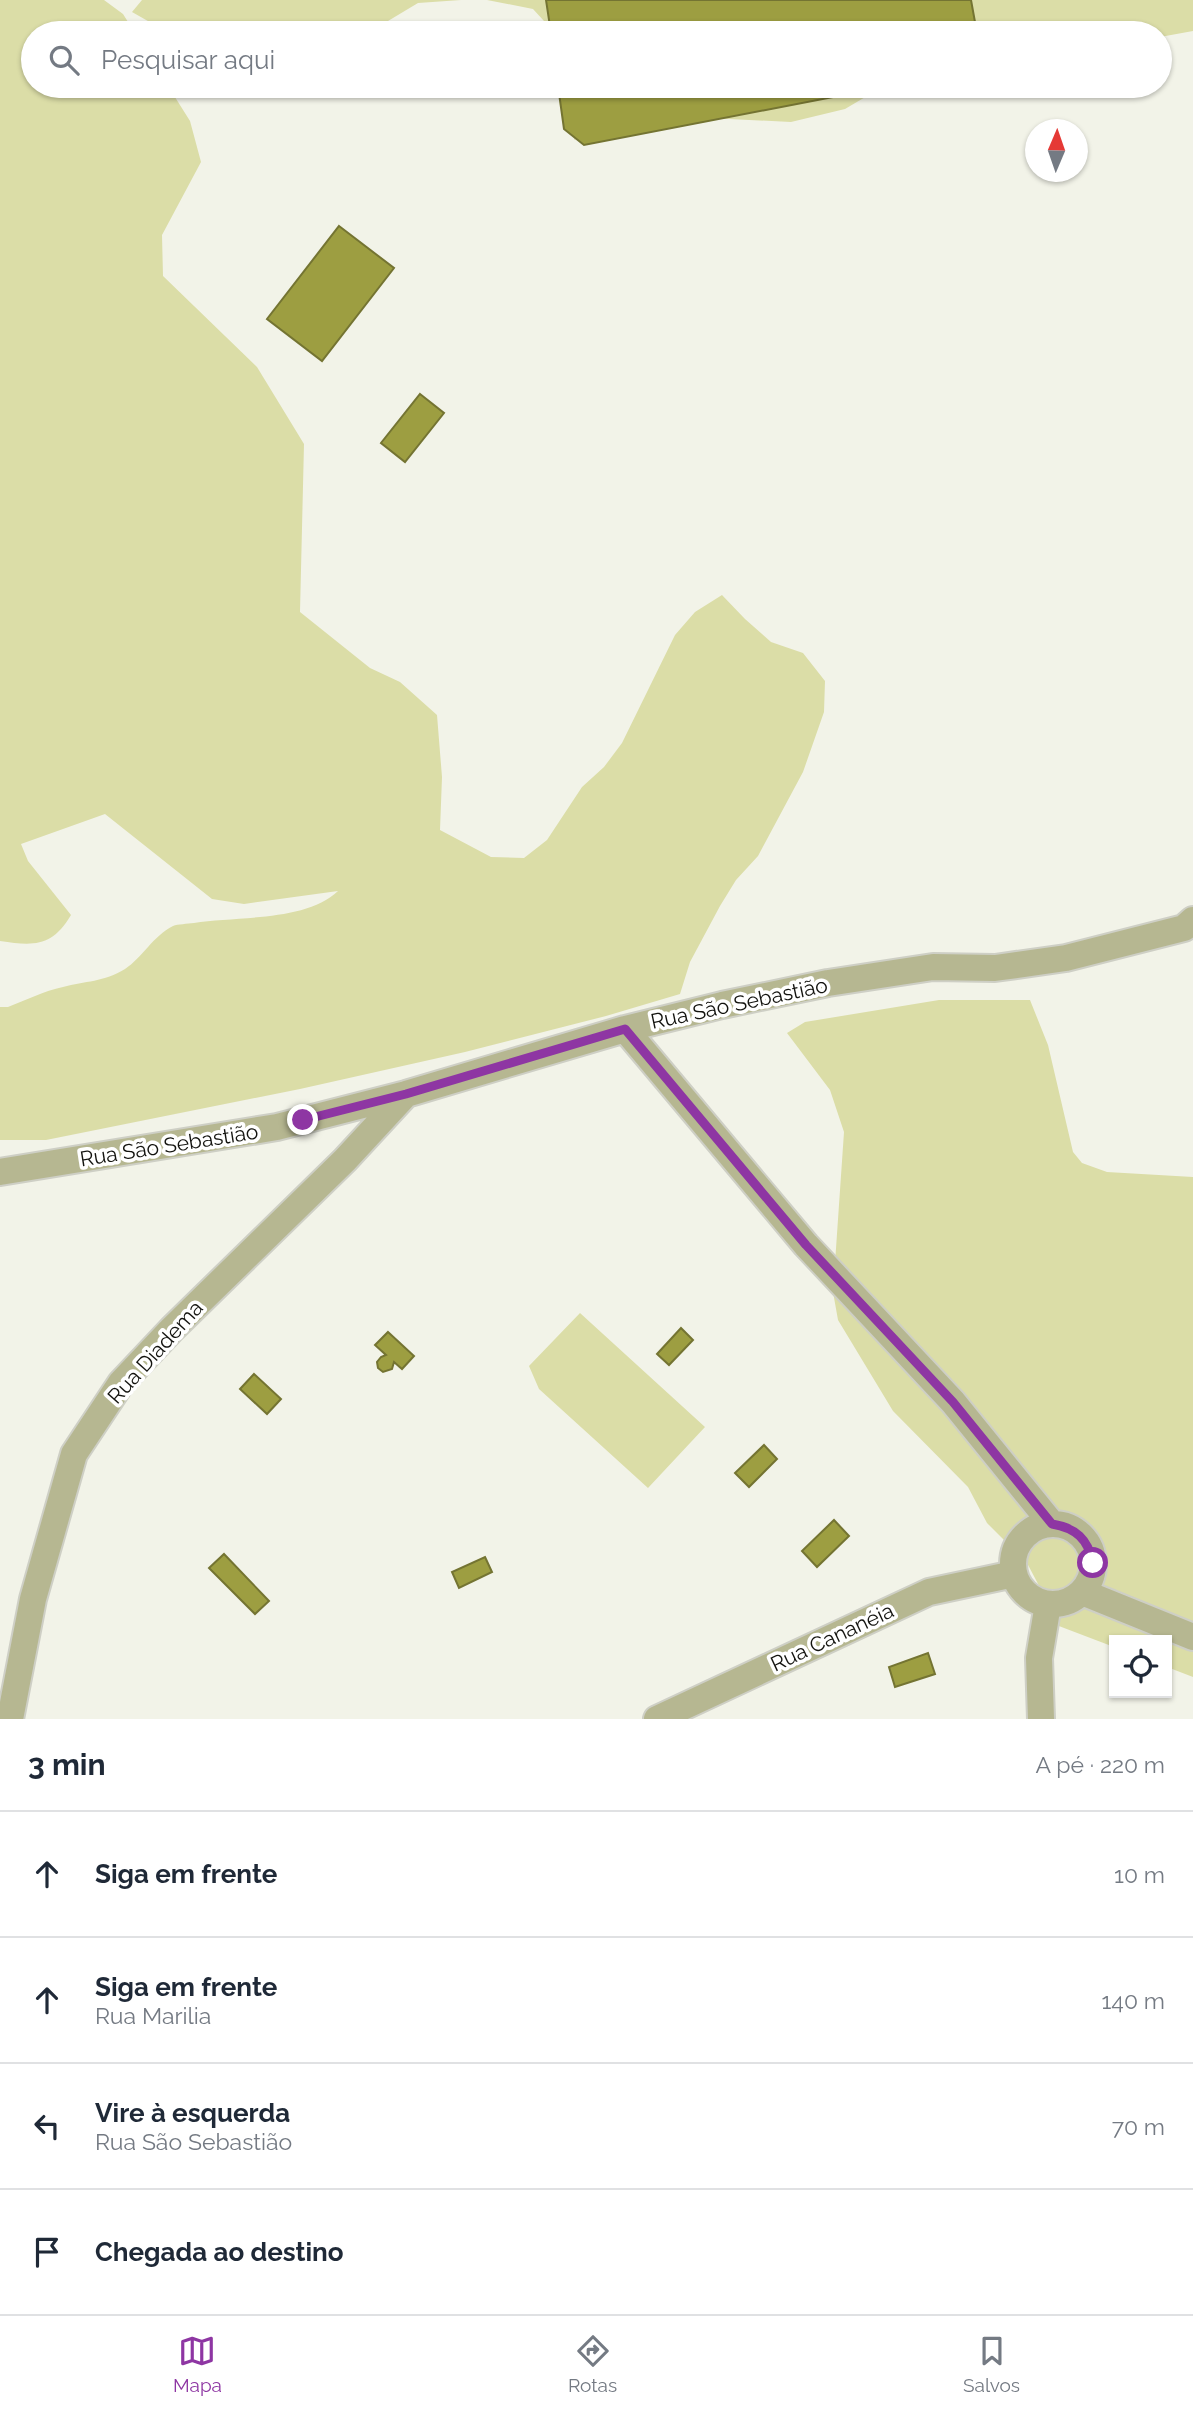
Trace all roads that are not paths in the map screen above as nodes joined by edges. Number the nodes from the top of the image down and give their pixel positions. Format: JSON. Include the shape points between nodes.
{"nodes":[{"id":1,"x":1190,"y":927,"type":"edge"},
{"id":2,"x":625,"y":1029,"type":"junction"},
{"id":3,"x":406,"y":1094,"type":"junction"},
{"id":4,"x":0,"y":1172,"type":"edge"},
{"id":5,"x":1052,"y":1524,"type":"junction"},
{"id":6,"x":1014,"y":1574,"type":"junction"},
{"id":7,"x":1082,"y":1592,"type":"junction"},
{"id":8,"x":1048,"y":1604,"type":"junction"},
{"id":9,"x":1193,"y":1637,"type":"edge"},
{"id":10,"x":10,"y":1719,"type":"edge"},
{"id":11,"x":657,"y":1719,"type":"edge"},
{"id":12,"x":1041,"y":1719,"type":"edge"}],
"edges":[{"from":1,"to":2,"type":"street","name":"Rua São Sebastião","via":[[1066,958],[995,968],[933,967],[828,983]]},
{"from":2,"to":3,"type":"street","name":"Rua São Sebastião"},
{"from":2,"to":5,"type":"street","via":[[806,1245],[953,1402]]},
{"from":3,"to":4,"type":"street","name":"Rua São Sebastião","via":[[277,1127]]},
{"from":3,"to":10,"type":"street","name":"Rua Diadema","via":[[121,1383],[74,1454],[33,1599]]},
{"from":5,"to":6,"type":"street","via":[[1032,1531],[1017,1546]]},
{"from":5,"to":7,"type":"street","via":[[1074,1531],[1090,1548],[1091,1578]]},
{"from":6,"to":8,"type":"street","via":[[1028,1596]]},
{"from":6,"to":11,"type":"street","name":"Rua Cananéia","via":[[929,1592]]},
{"from":7,"to":8,"type":"street","via":[[1069,1601]]},
{"from":7,"to":9,"type":"street"},
{"from":8,"to":12,"type":"street","via":[[1040,1658]]}]}
